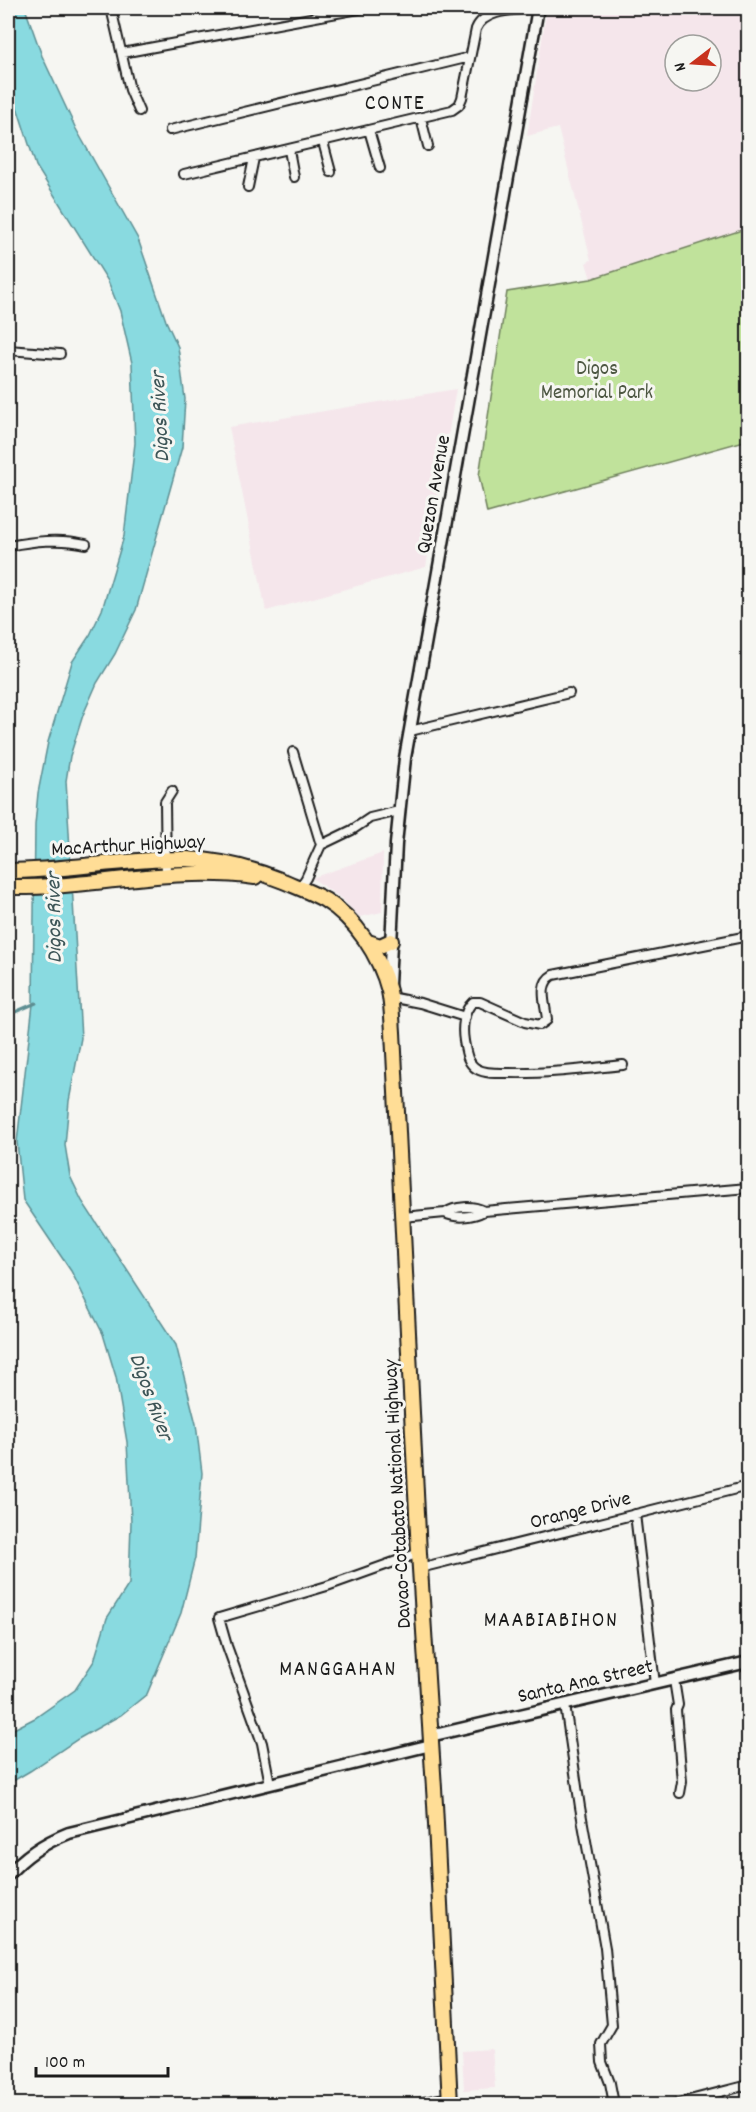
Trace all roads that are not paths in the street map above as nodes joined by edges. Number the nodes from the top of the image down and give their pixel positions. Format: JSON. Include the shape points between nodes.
{"nodes":[{"id":1,"x":111,"y":8,"type":"edge"},
{"id":2,"x":364,"y":8,"type":"edge"},
{"id":3,"x":536,"y":8,"type":"edge"},
{"id":4,"x":122,"y":53,"type":"junction"},
{"id":5,"x":470,"y":57,"type":"junction"},
{"id":6,"x":139,"y":111,"type":"dead end"},
{"id":7,"x":421,"y":118,"type":"junction"},
{"id":8,"x":170,"y":130,"type":"dead end"},
{"id":9,"x":369,"y":130,"type":"junction"},
{"id":10,"x":323,"y":142,"type":"junction"},
{"id":11,"x":428,"y":146,"type":"dead end"},
{"id":12,"x":288,"y":150,"type":"junction"},
{"id":13,"x":254,"y":158,"type":"junction"},
{"id":14,"x":380,"y":168,"type":"dead end"},
{"id":15,"x":331,"y":172,"type":"dead end"},
{"id":16,"x":184,"y":174,"type":"dead end"},
{"id":17,"x":294,"y":177,"type":"dead end"},
{"id":18,"x":248,"y":187,"type":"dead end"},
{"id":19,"x":8,"y":350,"type":"edge"},
{"id":20,"x":60,"y":354,"type":"dead end"},
{"id":21,"x":86,"y":544,"type":"dead end"},
{"id":22,"x":8,"y":546,"type":"edge"},
{"id":23,"x":569,"y":693,"type":"dead end"},
{"id":24,"x":410,"y":731,"type":"junction"},
{"id":25,"x":292,"y":752,"type":"dead end"},
{"id":26,"x":172,"y":791,"type":"dead end"},
{"id":27,"x":399,"y":811,"type":"junction"},
{"id":28,"x":321,"y":845,"type":"junction"},
{"id":29,"x":166,"y":859,"type":"junction"},
{"id":30,"x":8,"y":871,"type":"edge"},
{"id":31,"x":166,"y":876,"type":"junction"},
{"id":32,"x":284,"y":881,"type":"junction"},
{"id":33,"x":8,"y":887,"type":"edge"},
{"id":34,"x":300,"y":887,"type":"junction"},
{"id":35,"x":748,"y":936,"type":"edge"},
{"id":36,"x":392,"y":941,"type":"junction"},
{"id":37,"x":368,"y":942,"type":"junction"},
{"id":38,"x":390,"y":994,"type":"junction"},
{"id":39,"x":465,"y":1017,"type":"junction"},
{"id":40,"x":623,"y":1065,"type":"dead end"},
{"id":41,"x":748,"y":1188,"type":"edge"},
{"id":42,"x":403,"y":1216,"type":"junction"},
{"id":43,"x":748,"y":1486,"type":"edge"},
{"id":44,"x":635,"y":1514,"type":"junction"},
{"id":45,"x":419,"y":1553,"type":"junction"},
{"id":46,"x":420,"y":1568,"type":"junction"},
{"id":47,"x":748,"y":1662,"type":"edge"},
{"id":48,"x":674,"y":1680,"type":"junction"},
{"id":49,"x":655,"y":1684,"type":"junction"},
{"id":50,"x":565,"y":1705,"type":"junction"},
{"id":51,"x":430,"y":1740,"type":"junction"},
{"id":52,"x":270,"y":1784,"type":"junction"},
{"id":53,"x":680,"y":1793,"type":"dead end"},
{"id":54,"x":8,"y":1875,"type":"edge"},
{"id":55,"x":748,"y":2085,"type":"edge"},
{"id":56,"x":450,"y":2101,"type":"edge"},
{"id":57,"x":414,"y":2104,"type":"edge"},
{"id":58,"x":614,"y":2104,"type":"edge"},
{"id":59,"x":674,"y":2104,"type":"edge"}],
"edges":[{"from":1,"to":4,"type":"street"},
{"from":2,"to":4,"type":"street"},
{"from":3,"to":5,"type":"street","via":[[498,13],[480,21]]},
{"from":3,"to":24,"type":"main road","name":"Quezon Avenue"},
{"from":4,"to":6,"type":"street"},
{"from":5,"to":7,"type":"street","via":[[459,105]]},
{"from":5,"to":8,"type":"street"},
{"from":7,"to":9,"type":"street"},
{"from":7,"to":11,"type":"street"},
{"from":9,"to":10,"type":"street"},
{"from":9,"to":14,"type":"street"},
{"from":10,"to":12,"type":"street"},
{"from":10,"to":15,"type":"street"},
{"from":12,"to":13,"type":"street"},
{"from":12,"to":17,"type":"street"},
{"from":13,"to":16,"type":"street"},
{"from":13,"to":18,"type":"street"},
{"from":19,"to":20,"type":"street"},
{"from":21,"to":22,"type":"street","via":[[36,540]]},
{"from":23,"to":24,"type":"street"},
{"from":24,"to":27,"type":"main road","name":"Quezon Avenue"},
{"from":25,"to":28,"type":"street"},
{"from":26,"to":29,"type":"street","via":[[165,802]]},
{"from":27,"to":28,"type":"street","via":[[370,818]]},
{"from":27,"to":36,"type":"main road","name":"Quezon Avenue"},
{"from":28,"to":34,"type":"street"},
{"from":29,"to":30,"type":"highway","name":"MacArthur Highway"},
{"from":29,"to":31,"type":"street"},
{"from":29,"to":32,"type":"highway","name":"MacArthur Highway","via":[[230,863]]},
{"from":31,"to":32,"type":"highway","name":"MacArthur Highway","via":[[229,874]]},
{"from":31,"to":33,"type":"highway","name":"MacArthur Highway"},
{"from":32,"to":34,"type":"highway","name":"MacArthur Highway"},
{"from":34,"to":37,"type":"highway","name":"MacArthur Highway","via":[[337,909]]},
{"from":35,"to":39,"type":"street","via":[[553,975],[543,991],[548,1020],[540,1025],[476,1001]]},
{"from":36,"to":37,"type":"highway","via":[[380,946]]},
{"from":36,"to":38,"type":"main road","name":"Quezon Avenue"},
{"from":37,"to":38,"type":"highway","name":"MacArthur Highway"},
{"from":38,"to":39,"type":"street"},
{"from":38,"to":42,"type":"highway","name":"Davao-Cotabato National Highway"},
{"from":39,"to":40,"type":"street","via":[[466,1054],[478,1070],[547,1073]]},
{"from":41,"to":42,"type":"street","via":[[484,1211],[477,1207],[451,1209],[445,1213]]},
{"from":42,"to":45,"type":"highway","name":"Davao-Cotabato National Highway"},
{"from":43,"to":44,"type":"street","name":"Orange Drive"},
{"from":44,"to":46,"type":"street","name":"Orange Drive"},
{"from":44,"to":49,"type":"street"},
{"from":45,"to":46,"type":"highway","name":"Davao-Cotabato National Highway"},
{"from":45,"to":52,"type":"street","via":[[219,1618],[262,1743]]},
{"from":46,"to":51,"type":"highway","name":"Davao-Cotabato National Highway"},
{"from":47,"to":48,"type":"main road","name":"Santa Ana Street"},
{"from":48,"to":49,"type":"main road","name":"Santa Ana Street"},
{"from":48,"to":53,"type":"street"},
{"from":49,"to":50,"type":"main road","name":"Santa Ana Street"},
{"from":50,"to":51,"type":"main road","name":"Santa Ana Street"},
{"from":50,"to":58,"type":"street","via":[[605,1948],[612,2025],[601,2044],[601,2053]]},
{"from":51,"to":52,"type":"main road","name":"Santa Ana Street"},
{"from":51,"to":56,"type":"highway","name":"Davao-Cotabato National Highway"},
{"from":52,"to":54,"type":"main road","name":"Santa Ana Street","via":[[69,1833],[29,1855]]},
{"from":55,"to":59,"type":"street"},
{"from":56,"to":57,"type":"street"}]}
